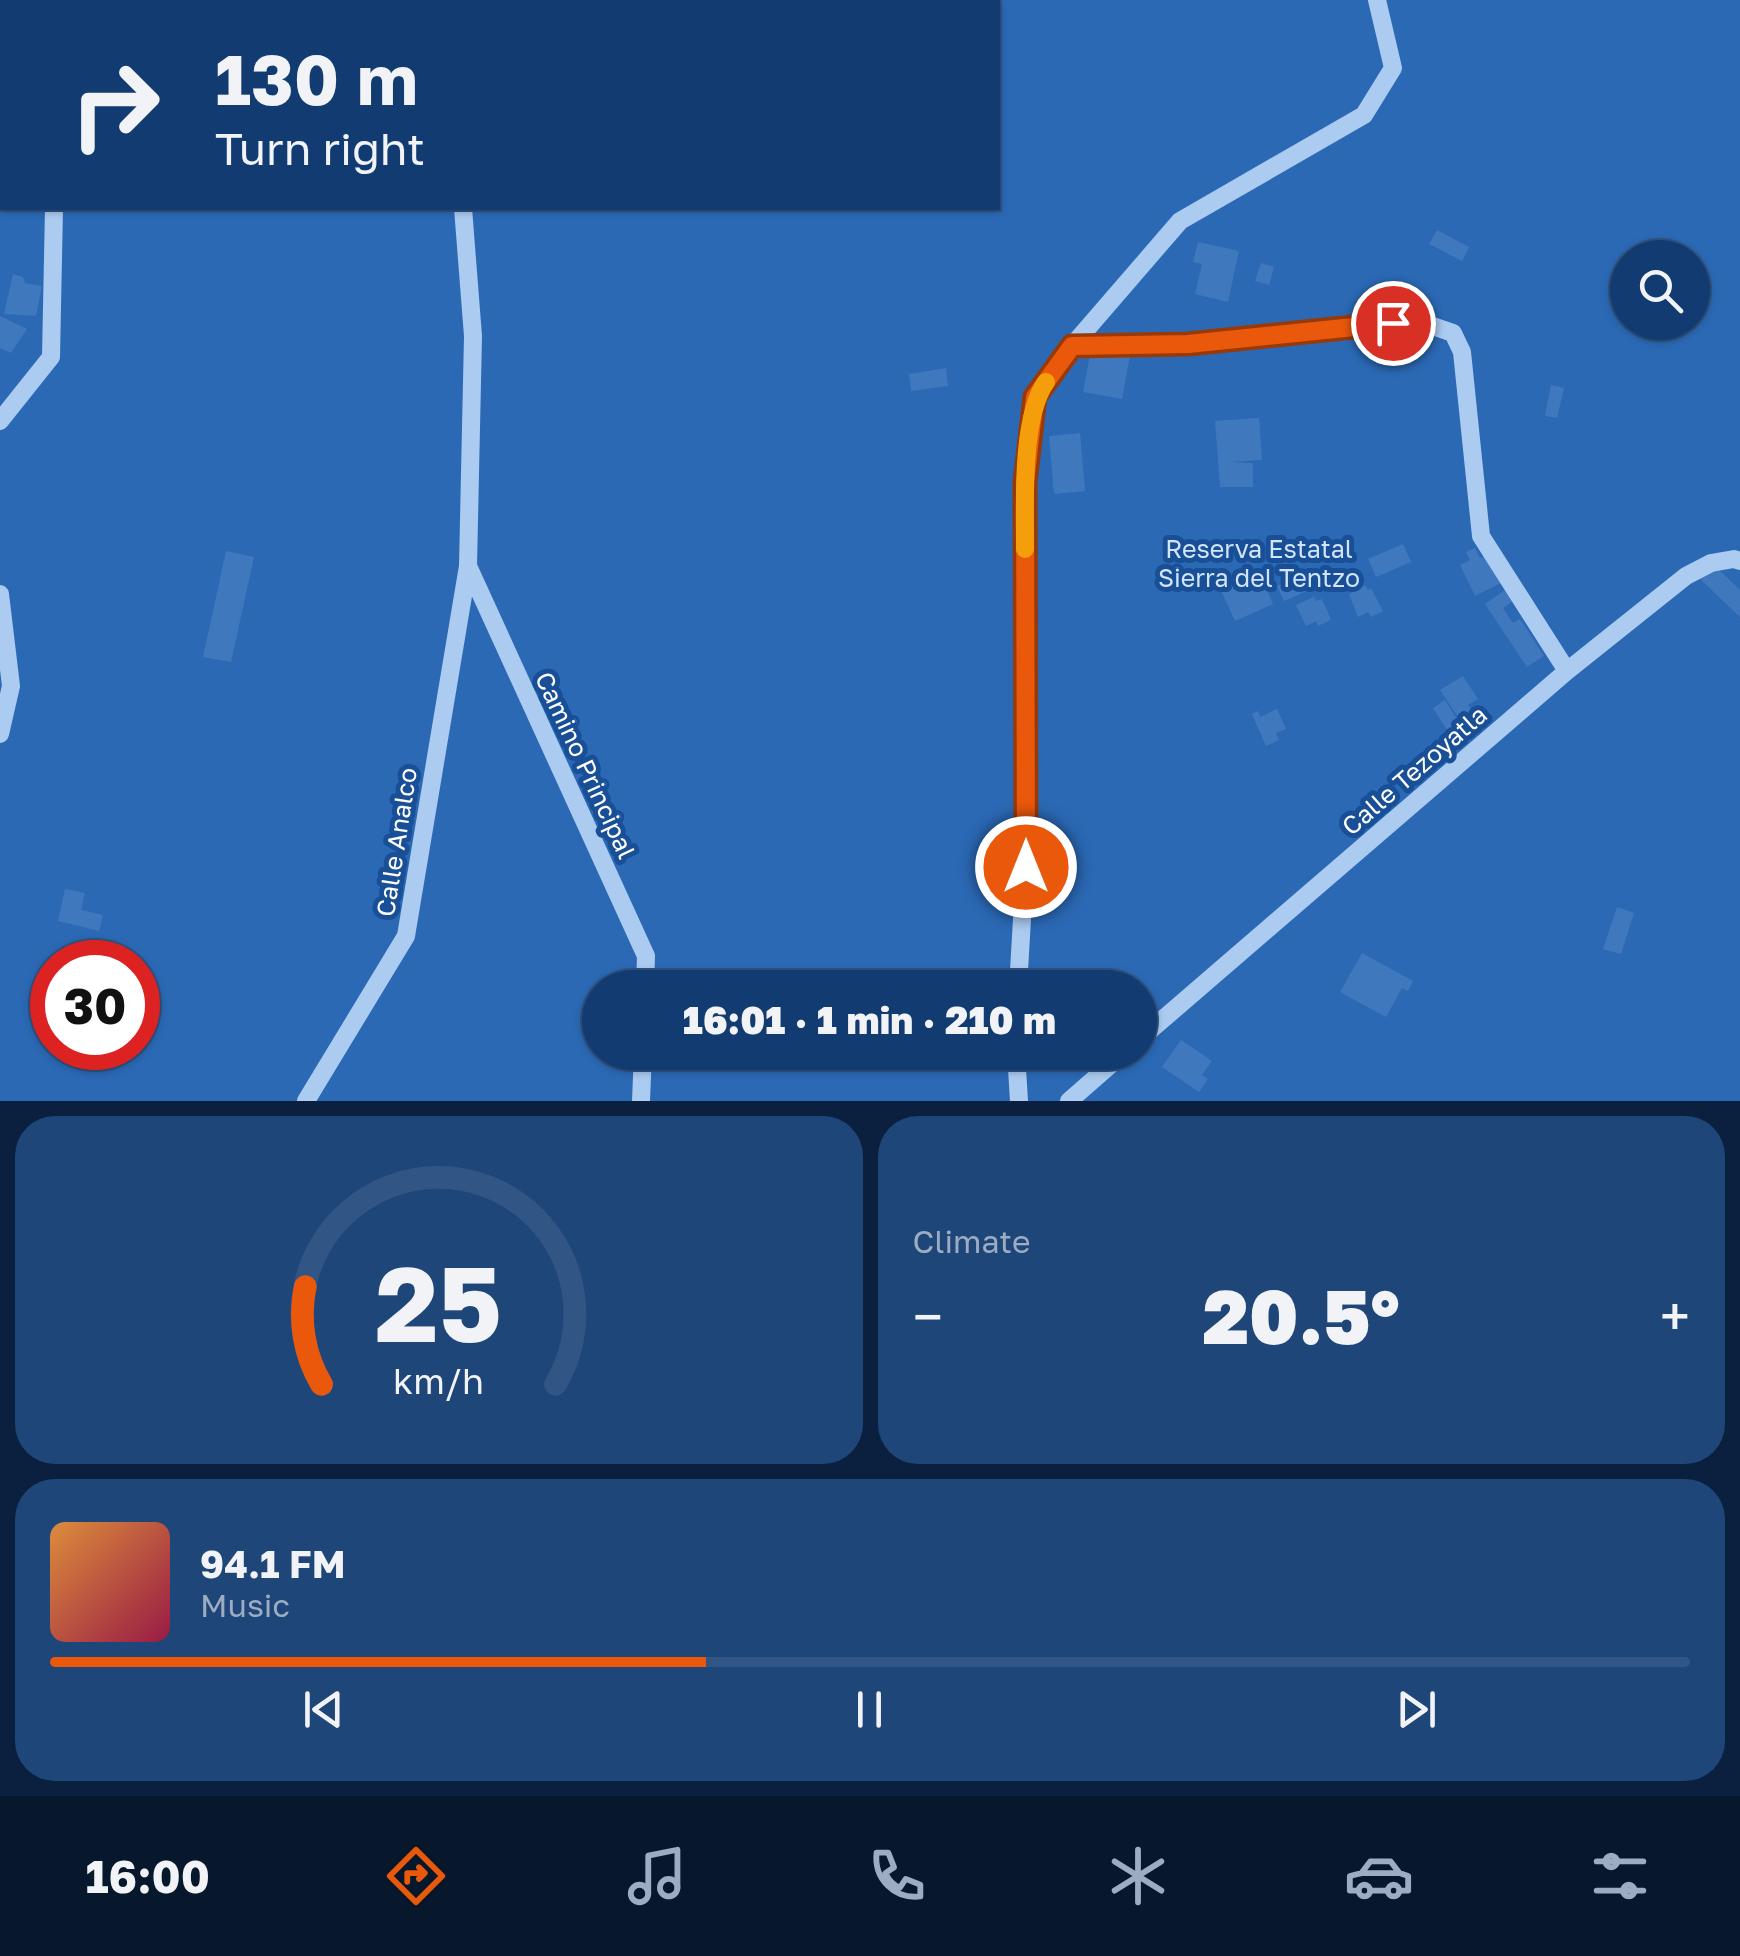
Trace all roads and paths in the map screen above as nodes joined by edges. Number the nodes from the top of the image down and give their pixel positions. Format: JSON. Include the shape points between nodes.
{"nodes":[{"id":1,"x":1377,"y":0,"type":"edge"},
{"id":2,"x":54,"y":210,"type":"edge"},
{"id":3,"x":464,"y":210,"type":"edge"},
{"id":4,"x":1072,"y":346,"type":"junction"},
{"id":5,"x":0,"y":421,"type":"edge"},
{"id":6,"x":1737,"y":560,"type":"edge"},
{"id":7,"x":468,"y":566,"type":"junction"},
{"id":8,"x":0,"y":594,"type":"edge"},
{"id":9,"x":1568,"y":670,"type":"junction"},
{"id":10,"x":0,"y":734,"type":"edge"},
{"id":11,"x":646,"y":970,"type":"edge"},
{"id":12,"x":1019,"y":970,"type":"edge"},
{"id":13,"x":1157,"y":1025,"type":"edge"},
{"id":14,"x":642,"y":1070,"type":"edge"},
{"id":15,"x":1017,"y":1070,"type":"edge"},
{"id":16,"x":1104,"y":1070,"type":"edge"},
{"id":17,"x":306,"y":1101,"type":"edge"},
{"id":18,"x":641,"y":1101,"type":"edge"},
{"id":19,"x":1019,"y":1101,"type":"edge"},
{"id":20,"x":1069,"y":1101,"type":"edge"}],
"edges":[{"from":1,"to":4,"type":"street","via":[[1393,68],[1364,115],[1180,222]]},
{"from":2,"to":5,"type":"street","via":[[51,357]]},
{"from":3,"to":7,"type":"street","name":"Calle Analco","via":[[472,336]]},
{"from":4,"to":9,"type":"street","via":[[1188,344],[1421,322],[1453,333],[1462,352],[1482,536]]},
{"from":4,"to":12,"type":"street","via":[[1035,397],[1025,482],[1026,867]]},
{"from":6,"to":9,"type":"street","name":"Calle Tezoyatla","via":[[1686,576]]},
{"from":7,"to":11,"type":"street","name":"Camino Principal","via":[[646,956]]},
{"from":7,"to":17,"type":"street","name":"Calle Analco","via":[[406,936]]},
{"from":8,"to":10,"type":"street","via":[[11,686]]},
{"from":9,"to":13,"type":"street","name":"Calle Tezoyatla"},
{"from":14,"to":18,"type":"street"},
{"from":15,"to":19,"type":"street"},
{"from":16,"to":20,"type":"street"}]}
